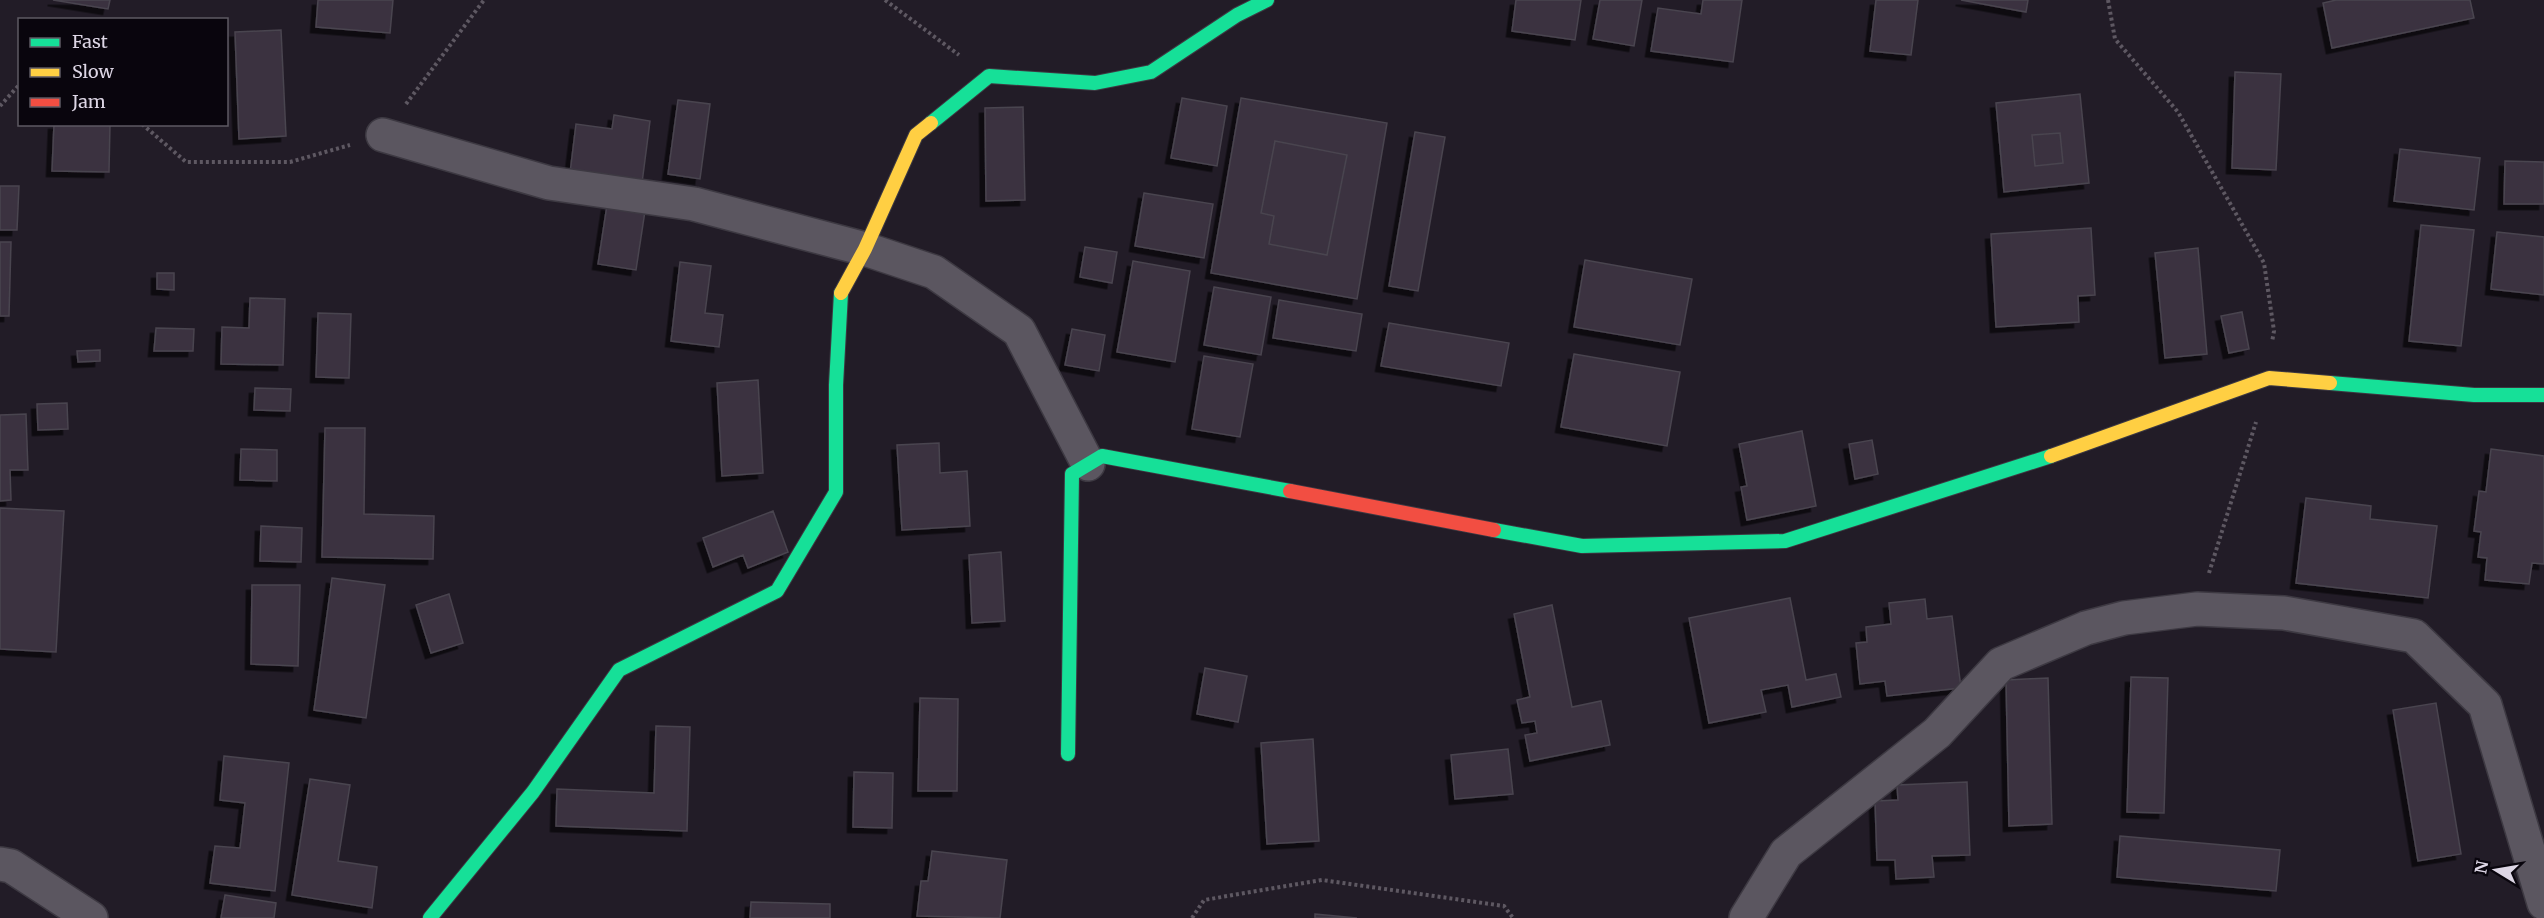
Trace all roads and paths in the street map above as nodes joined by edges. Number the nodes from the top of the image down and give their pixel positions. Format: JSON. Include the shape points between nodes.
{"nodes":[{"id":1,"x":484,"y":0,"type":"edge"},
{"id":2,"x":885,"y":0,"type":"edge"},
{"id":3,"x":1267,"y":0,"type":"edge"},
{"id":4,"x":2108,"y":0,"type":"edge"},
{"id":5,"x":989,"y":76,"type":"junction"},
{"id":6,"x":18,"y":86,"type":"edge"},
{"id":7,"x":0,"y":106,"type":"edge"},
{"id":8,"x":144,"y":126,"type":"edge"},
{"id":9,"x":383,"y":135,"type":"junction"},
{"id":10,"x":865,"y":249,"type":"junction"},
{"id":11,"x":2269,"y":378,"type":"junction"},
{"id":12,"x":2544,"y":395,"type":"edge"},
{"id":13,"x":1088,"y":464,"type":"junction"},
{"id":14,"x":2197,"y":609,"type":"junction"},
{"id":15,"x":1068,"y":754,"type":"dead end"},
{"id":16,"x":0,"y":864,"type":"edge"},
{"id":17,"x":2544,"y":903,"type":"edge"},
{"id":18,"x":91,"y":918,"type":"edge"},
{"id":19,"x":430,"y":918,"type":"edge"},
{"id":20,"x":1192,"y":918,"type":"edge"},
{"id":21,"x":1513,"y":918,"type":"edge"},
{"id":22,"x":1746,"y":918,"type":"edge"}],
"edges":[{"from":1,"to":9,"type":"path"},
{"from":2,"to":5,"type":"path"},
{"from":3,"to":5,"type":"street","via":[[1151,72],[1095,83]]},
{"from":4,"to":11,"type":"path","via":[[2115,39],[2178,112],[2264,263],[2274,331]]},
{"from":5,"to":10,"type":"street","via":[[916,135]]},
{"from":6,"to":7,"type":"path"},
{"from":8,"to":9,"type":"path","via":[[186,162],[290,162]]},
{"from":9,"to":10,"type":"street","via":[[549,183],[694,204]]},
{"from":10,"to":13,"type":"street","via":[[934,272],[1019,331]]},
{"from":10,"to":19,"type":"street","via":[[841,288],[836,492],[777,591],[619,670],[533,792]]},
{"from":11,"to":12,"type":"street","via":[[2474,395]]},
{"from":11,"to":13,"type":"street","via":[[2037,461],[1785,541],[1582,546],[1102,456]]},
{"from":11,"to":14,"type":"path"},
{"from":13,"to":15,"type":"street","via":[[1072,474]]},
{"from":14,"to":17,"type":"street","via":[[2284,613],[2414,636],[2485,705]]},
{"from":14,"to":22,"type":"street","via":[[2124,618],[2086,628],[2001,664],[1938,733],[1786,853]]},
{"from":16,"to":18,"type":"street","via":[[11,866]]},
{"from":20,"to":21,"type":"path","via":[[1204,900],[1322,880],[1504,906]]}]}
